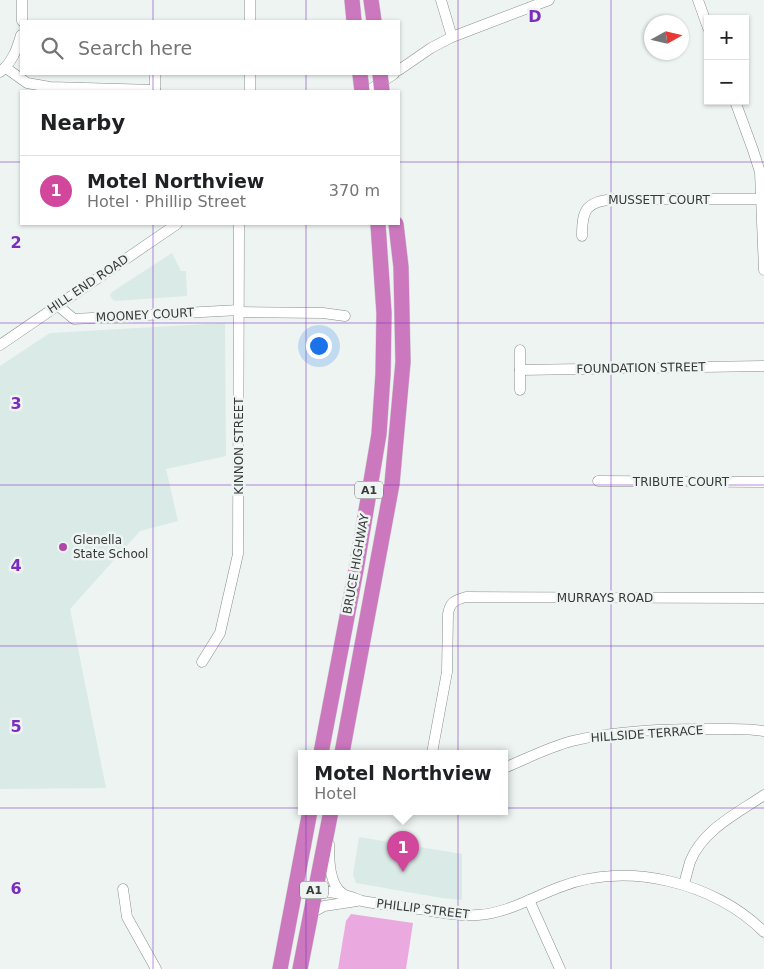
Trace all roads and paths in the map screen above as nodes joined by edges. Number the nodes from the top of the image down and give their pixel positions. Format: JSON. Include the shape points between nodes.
{"nodes":[{"id":1,"x":22,"y":0,"type":"edge"},
{"id":2,"x":250,"y":0,"type":"edge"},
{"id":3,"x":352,"y":0,"type":"edge"},
{"id":4,"x":371,"y":0,"type":"edge"},
{"id":5,"x":441,"y":0,"type":"edge"},
{"id":6,"x":549,"y":0,"type":"edge"},
{"id":7,"x":698,"y":0,"type":"edge"},
{"id":8,"x":704,"y":17,"type":"edge"},
{"id":9,"x":22,"y":20,"type":"edge"},
{"id":10,"x":250,"y":20,"type":"edge"},
{"id":11,"x":354,"y":20,"type":"edge"},
{"id":12,"x":374,"y":20,"type":"edge"},
{"id":13,"x":452,"y":37,"type":"junction"},
{"id":14,"x":20,"y":38,"type":"edge"},
{"id":15,"x":400,"y":69,"type":"edge"},
{"id":16,"x":3,"y":70,"type":"edge"},
{"id":17,"x":155,"y":75,"type":"edge"},
{"id":18,"x":250,"y":75,"type":"edge"},
{"id":19,"x":360,"y":75,"type":"edge"},
{"id":20,"x":393,"y":75,"type":"edge"},
{"id":21,"x":378,"y":85,"type":"edge"},
{"id":22,"x":155,"y":90,"type":"edge"},
{"id":23,"x":250,"y":90,"type":"edge"},
{"id":24,"x":362,"y":90,"type":"edge"},
{"id":25,"x":736,"y":105,"type":"edge"},
{"id":26,"x":761,"y":199,"type":"junction"},
{"id":27,"x":176,"y":225,"type":"edge"},
{"id":28,"x":239,"y":225,"type":"edge"},
{"id":29,"x":378,"y":225,"type":"edge"},
{"id":30,"x":396,"y":225,"type":"edge"},
{"id":31,"x":582,"y":236,"type":"dead end"},
{"id":32,"x":764,"y":270,"type":"edge"},
{"id":33,"x":57,"y":305,"type":"junction"},
{"id":34,"x":239,"y":311,"type":"junction"},
{"id":35,"x":345,"y":316,"type":"dead end"},
{"id":36,"x":0,"y":345,"type":"edge"},
{"id":37,"x":520,"y":350,"type":"dead end"},
{"id":38,"x":764,"y":367,"type":"edge"},
{"id":39,"x":520,"y":370,"type":"junction"},
{"id":40,"x":520,"y":390,"type":"dead end"},
{"id":41,"x":598,"y":481,"type":"dead end"},
{"id":42,"x":764,"y":482,"type":"edge"},
{"id":43,"x":764,"y":598,"type":"edge"},
{"id":44,"x":202,"y":662,"type":"dead end"},
{"id":45,"x":764,"y":731,"type":"edge"},
{"id":46,"x":322,"y":750,"type":"edge"},
{"id":47,"x":343,"y":750,"type":"edge"},
{"id":48,"x":433,"y":750,"type":"edge"},
{"id":49,"x":508,"y":766,"type":"edge"},
{"id":50,"x":764,"y":795,"type":"edge"},
{"id":51,"x":309,"y":815,"type":"edge"},
{"id":52,"x":330,"y":818,"type":"edge"},
{"id":53,"x":684,"y":884,"type":"junction"},
{"id":54,"x":123,"y":889,"type":"dead end"},
{"id":55,"x":314,"y":890,"type":"junction"},
{"id":56,"x":343,"y":894,"type":"junction"},
{"id":57,"x":360,"y":900,"type":"junction"},
{"id":58,"x":529,"y":900,"type":"junction"},
{"id":59,"x":310,"y":914,"type":"junction"},
{"id":60,"x":764,"y":932,"type":"edge"},
{"id":61,"x":156,"y":969,"type":"edge"},
{"id":62,"x":280,"y":969,"type":"edge"},
{"id":63,"x":288,"y":969,"type":"edge"},
{"id":64,"x":300,"y":969,"type":"edge"},
{"id":65,"x":560,"y":969,"type":"edge"}],
"edges":[{"from":1,"to":9,"type":"street"},
{"from":2,"to":10,"type":"street"},
{"from":3,"to":11,"type":"highway"},
{"from":4,"to":12,"type":"highway"},
{"from":5,"to":13,"type":"street"},
{"from":6,"to":13,"type":"street"},
{"from":7,"to":8,"type":"street"},
{"from":13,"to":15,"type":"street"},
{"from":14,"to":16,"type":"street","via":[[16,51]]},
{"from":16,"to":22,"type":"street","via":[[27,83],[50,87]]},
{"from":17,"to":22,"type":"street"},
{"from":18,"to":23,"type":"street"},
{"from":19,"to":24,"type":"highway"},
{"from":20,"to":21,"type":"street"},
{"from":25,"to":26,"type":"street","via":[[760,172]]},
{"from":26,"to":31,"type":"street","name":"MUSSETT COURT","via":[[602,200],[587,209]]},
{"from":26,"to":32,"type":"street"},
{"from":27,"to":33,"type":"street","name":"HILL END ROAD"},
{"from":28,"to":34,"type":"street","name":"KINNON STREET"},
{"from":29,"to":46,"type":"highway","name":"BRUCE HIGHWAY","number":"A1","via":[[384,313],[379,434]]},
{"from":30,"to":47,"type":"highway","name":"BRUCE HIGHWAY","number":"A1","via":[[401,267],[402,362],[392,484]]},
{"from":33,"to":34,"type":"street","name":"MOONEY COURT","via":[[73,319]]},
{"from":33,"to":36,"type":"street","name":"HILL END ROAD"},
{"from":34,"to":35,"type":"street","name":"MOONEY COURT"},
{"from":34,"to":44,"type":"street","name":"KINNON STREET","via":[[238,554],[220,633]]},
{"from":37,"to":39,"type":"street"},
{"from":38,"to":39,"type":"street","name":"FOUNDATION STREET"},
{"from":39,"to":40,"type":"street"},
{"from":41,"to":42,"type":"street","name":"TRIBUTE COURT"},
{"from":43,"to":48,"type":"street","name":"MURRAYS ROAD","via":[[466,597],[455,600],[450,606],[447,672]]},
{"from":45,"to":49,"type":"street","name":"HILLSIDE TERRACE","via":[[700,729],[595,736],[570,742]]},
{"from":50,"to":53,"type":"street","via":[[704,840],[691,860]]},
{"from":51,"to":62,"type":"highway","number":"A1"},
{"from":52,"to":55,"type":"highway","number":"A1"},
{"from":52,"to":56,"type":"street","via":[[332,875],[336,887]]},
{"from":53,"to":58,"type":"street","name":"PHILLIP STREET","via":[[652,878],[599,878],[561,886]]},
{"from":53,"to":60,"type":"street","name":"PHILLIP STREET","via":[[724,902]]},
{"from":54,"to":61,"type":"street","via":[[127,917]]},
{"from":55,"to":56,"type":"street"},
{"from":55,"to":59,"type":"highway","number":"A1"},
{"from":55,"to":63,"type":"highway","via":[[300,901]]},
{"from":56,"to":57,"type":"street"},
{"from":57,"to":58,"type":"street","name":"PHILLIP STREET","via":[[460,916],[514,908]]},
{"from":57,"to":59,"type":"street","via":[[324,906]]},
{"from":58,"to":65,"type":"street"},
{"from":59,"to":64,"type":"highway","number":"A1"}]}
